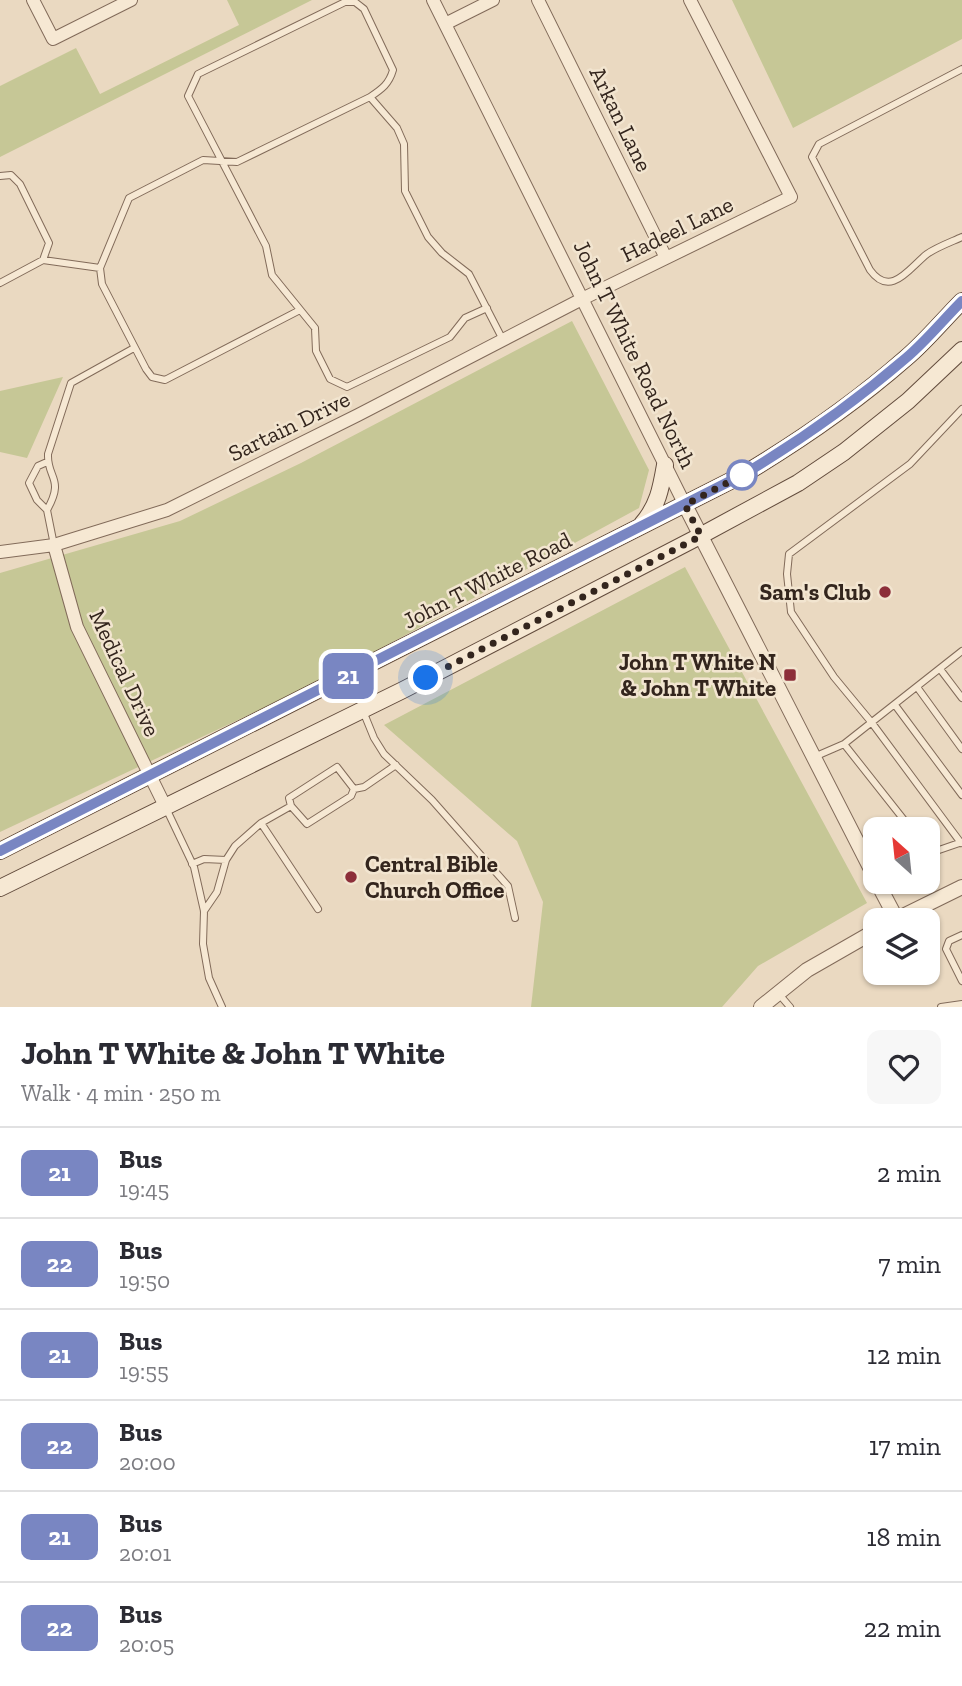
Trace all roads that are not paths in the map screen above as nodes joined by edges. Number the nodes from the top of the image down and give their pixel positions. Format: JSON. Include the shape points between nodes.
{"nodes":[{"id":1,"x":33,"y":0,"type":"edge"},
{"id":2,"x":131,"y":0,"type":"edge"},
{"id":3,"x":433,"y":0,"type":"edge"},
{"id":4,"x":493,"y":0,"type":"edge"},
{"id":5,"x":538,"y":0,"type":"edge"},
{"id":6,"x":690,"y":0,"type":"edge"},
{"id":7,"x":345,"y":2,"type":"edge"},
{"id":8,"x":445,"y":24,"type":"junction"},
{"id":9,"x":962,"y":69,"type":"edge"},
{"id":10,"x":370,"y":97,"type":"junction"},
{"id":11,"x":222,"y":160,"type":"junction"},
{"id":12,"x":0,"y":176,"type":"edge"},
{"id":13,"x":962,"y":237,"type":"edge"},
{"id":14,"x":666,"y":258,"type":"junction"},
{"id":15,"x":43,"y":260,"type":"junction"},
{"id":16,"x":100,"y":268,"type":"junction"},
{"id":17,"x":0,"y":283,"type":"edge"},
{"id":18,"x":582,"y":299,"type":"junction"},
{"id":19,"x":962,"y":301,"type":"edge"},
{"id":20,"x":487,"y":308,"type":"junction"},
{"id":21,"x":300,"y":310,"type":"junction"},
{"id":22,"x":503,"y":340,"type":"junction"},
{"id":23,"x":134,"y":348,"type":"junction"},
{"id":24,"x":962,"y":350,"type":"edge"},
{"id":25,"x":962,"y":410,"type":"edge"},
{"id":26,"x":47,"y":462,"type":"junction"},
{"id":27,"x":665,"y":466,"type":"junction"},
{"id":28,"x":685,"y":505,"type":"junction"},
{"id":29,"x":47,"y":510,"type":"junction"},
{"id":30,"x":639,"y":528,"type":"junction"},
{"id":31,"x":701,"y":536,"type":"junction"},
{"id":32,"x":54,"y":544,"type":"junction"},
{"id":33,"x":0,"y":552,"type":"edge"},
{"id":34,"x":962,"y":652,"type":"edge"},
{"id":35,"x":940,"y":669,"type":"junction"},
{"id":36,"x":917,"y":687,"type":"junction"},
{"id":37,"x":962,"y":698,"type":"edge"},
{"id":38,"x":895,"y":705,"type":"junction"},
{"id":39,"x":362,"y":710,"type":"junction"},
{"id":40,"x":872,"y":723,"type":"junction"},
{"id":41,"x":844,"y":744,"type":"junction"},
{"id":42,"x":962,"y":749,"type":"edge"},
{"id":43,"x":814,"y":757,"type":"junction"},
{"id":44,"x":396,"y":765,"type":"junction"},
{"id":45,"x":150,"y":776,"type":"junction"},
{"id":46,"x":354,"y":789,"type":"junction"},
{"id":47,"x":962,"y":795,"type":"edge"},
{"id":48,"x":165,"y":806,"type":"junction"},
{"id":49,"x":291,"y":806,"type":"junction"},
{"id":50,"x":902,"y":817,"type":"edge"},
{"id":51,"x":261,"y":823,"type":"junction"},
{"id":52,"x":961,"y":843,"type":"edge"},
{"id":53,"x":940,"y":850,"type":"edge"},
{"id":54,"x":0,"y":851,"type":"edge"},
{"id":55,"x":863,"y":853,"type":"edge"},
{"id":56,"x":226,"y":860,"type":"junction"},
{"id":57,"x":192,"y":864,"type":"junction"},
{"id":58,"x":962,"y":887,"type":"edge"},
{"id":59,"x":0,"y":888,"type":"edge"},
{"id":60,"x":920,"y":908,"type":"edge"},
{"id":61,"x":318,"y":909,"type":"dead end"},
{"id":62,"x":204,"y":911,"type":"junction"},
{"id":63,"x":515,"y":918,"type":"dead end"},
{"id":64,"x":962,"y":935,"type":"edge"},
{"id":65,"x":863,"y":938,"type":"edge"},
{"id":66,"x":962,"y":981,"type":"edge"},
{"id":67,"x":778,"y":993,"type":"junction"},
{"id":68,"x":962,"y":1004,"type":"edge"},
{"id":69,"x":222,"y":1007,"type":"edge"},
{"id":70,"x":761,"y":1007,"type":"edge"},
{"id":71,"x":790,"y":1007,"type":"edge"},
{"id":72,"x":942,"y":1007,"type":"edge"}],
"edges":[{"from":1,"to":2,"type":"street","via":[[53,39]]},
{"from":3,"to":8,"type":"street","name":"John T White Road North"},
{"from":4,"to":8,"type":"street"},
{"from":5,"to":14,"type":"street","name":"Arkan Lane"},
{"from":6,"to":14,"type":"street","name":"Hadeel Lane","via":[[791,197]]},
{"from":7,"to":10,"type":"lane","via":[[364,9],[393,70],[385,88]]},
{"from":7,"to":11,"type":"lane","via":[[198,74],[188,96]]},
{"from":8,"to":18,"type":"street","name":"John T White Road North"},
{"from":9,"to":13,"type":"lane","via":[[818,144],[813,152],[814,164],[870,270],[881,281],[898,279],[929,253]]},
{"from":10,"to":11,"type":"lane","via":[[237,162]]},
{"from":10,"to":20,"type":"lane","via":[[397,128],[404,144],[405,191],[428,237],[470,274]]},
{"from":11,"to":16,"type":"lane","via":[[203,160],[129,198]]},
{"from":11,"to":21,"type":"lane","via":[[266,246],[272,275]]},
{"from":12,"to":15,"type":"lane","via":[[11,175],[20,184],[49,243]]},
{"from":14,"to":18,"type":"street","name":"Hadeel Lane"},
{"from":15,"to":16,"type":"lane"},
{"from":15,"to":17,"type":"lane"},
{"from":16,"to":23,"type":"lane","via":[[102,284]]},
{"from":18,"to":22,"type":"street","name":"Sartain Drive"},
{"from":18,"to":27,"type":"street","name":"John T White Road North"},
{"from":19,"to":28,"type":"main road","name":"John T White Road","via":[[907,357],[838,412],[765,462]]},
{"from":20,"to":21,"type":"lane","via":[[465,318],[450,338],[347,387],[330,379],[316,351],[315,328]]},
{"from":20,"to":22,"type":"lane"},
{"from":21,"to":23,"type":"lane","via":[[165,380],[152,377]]},
{"from":22,"to":32,"type":"street","name":"Sartain Drive","via":[[167,510]]},
{"from":23,"to":26,"type":"lane","name":"Medical Drive","via":[[71,383]]},
{"from":24,"to":31,"type":"main road","via":[[844,452]]},
{"from":25,"to":40,"type":"lane","via":[[910,464],[789,554],[791,612],[834,677]]},
{"from":26,"to":29,"type":"lane","name":"Medical Drive","via":[[56,486]]},
{"from":26,"to":29,"type":"lane","via":[[38,466],[29,483]]},
{"from":27,"to":28,"type":"street","name":"John T White Road North"},
{"from":27,"to":30,"type":"main road","via":[[656,504]]},
{"from":28,"to":30,"type":"main road","name":"John T White Road"},
{"from":28,"to":31,"type":"street","name":"John T White Road North"},
{"from":29,"to":32,"type":"lane","name":"Medical Drive"},
{"from":30,"to":45,"type":"main road","name":"John T White Road"},
{"from":31,"to":39,"type":"main road"},
{"from":31,"to":43,"type":"street","name":"John T White Road North"},
{"from":32,"to":33,"type":"street","name":"Sartain Drive"},
{"from":32,"to":45,"type":"street","name":"Medical Drive","via":[[77,627]]},
{"from":34,"to":35,"type":"lane"},
{"from":35,"to":36,"type":"lane"},
{"from":35,"to":37,"type":"lane"},
{"from":36,"to":38,"type":"lane"},
{"from":36,"to":42,"type":"lane"},
{"from":38,"to":40,"type":"lane"},
{"from":38,"to":47,"type":"lane"},
{"from":39,"to":44,"type":"lane","via":[[384,754]]},
{"from":39,"to":48,"type":"main road"},
{"from":40,"to":41,"type":"lane"},
{"from":40,"to":52,"type":"lane"},
{"from":41,"to":43,"type":"lane"},
{"from":41,"to":50,"type":"lane"},
{"from":43,"to":55,"type":"street","name":"John T White Road North"},
{"from":44,"to":46,"type":"lane","via":[[365,787]]},
{"from":44,"to":63,"type":"lane","via":[[508,886]]},
{"from":45,"to":48,"type":"street","name":"Medical Drive"},
{"from":45,"to":54,"type":"main road","name":"John T White Road"},
{"from":46,"to":49,"type":"lane","via":[[351,796],[307,824]]},
{"from":46,"to":49,"type":"lane","via":[[337,767],[289,798]]},
{"from":48,"to":57,"type":"lane"},
{"from":48,"to":59,"type":"main road"},
{"from":49,"to":51,"type":"lane"},
{"from":51,"to":56,"type":"lane"},
{"from":51,"to":61,"type":"lane"},
{"from":52,"to":53,"type":"lane"},
{"from":56,"to":57,"type":"lane","via":[[204,859]]},
{"from":56,"to":62,"type":"lane","via":[[217,892]]},
{"from":57,"to":62,"type":"lane"},
{"from":58,"to":60,"type":"street"},
{"from":62,"to":69,"type":"lane","via":[[209,978]]},
{"from":64,"to":66,"type":"lane","via":[[949,941],[946,949]]},
{"from":65,"to":67,"type":"street","via":[[807,970]]},
{"from":67,"to":70,"type":"street"},
{"from":67,"to":71,"type":"lane"},
{"from":68,"to":72,"type":"lane"}]}
